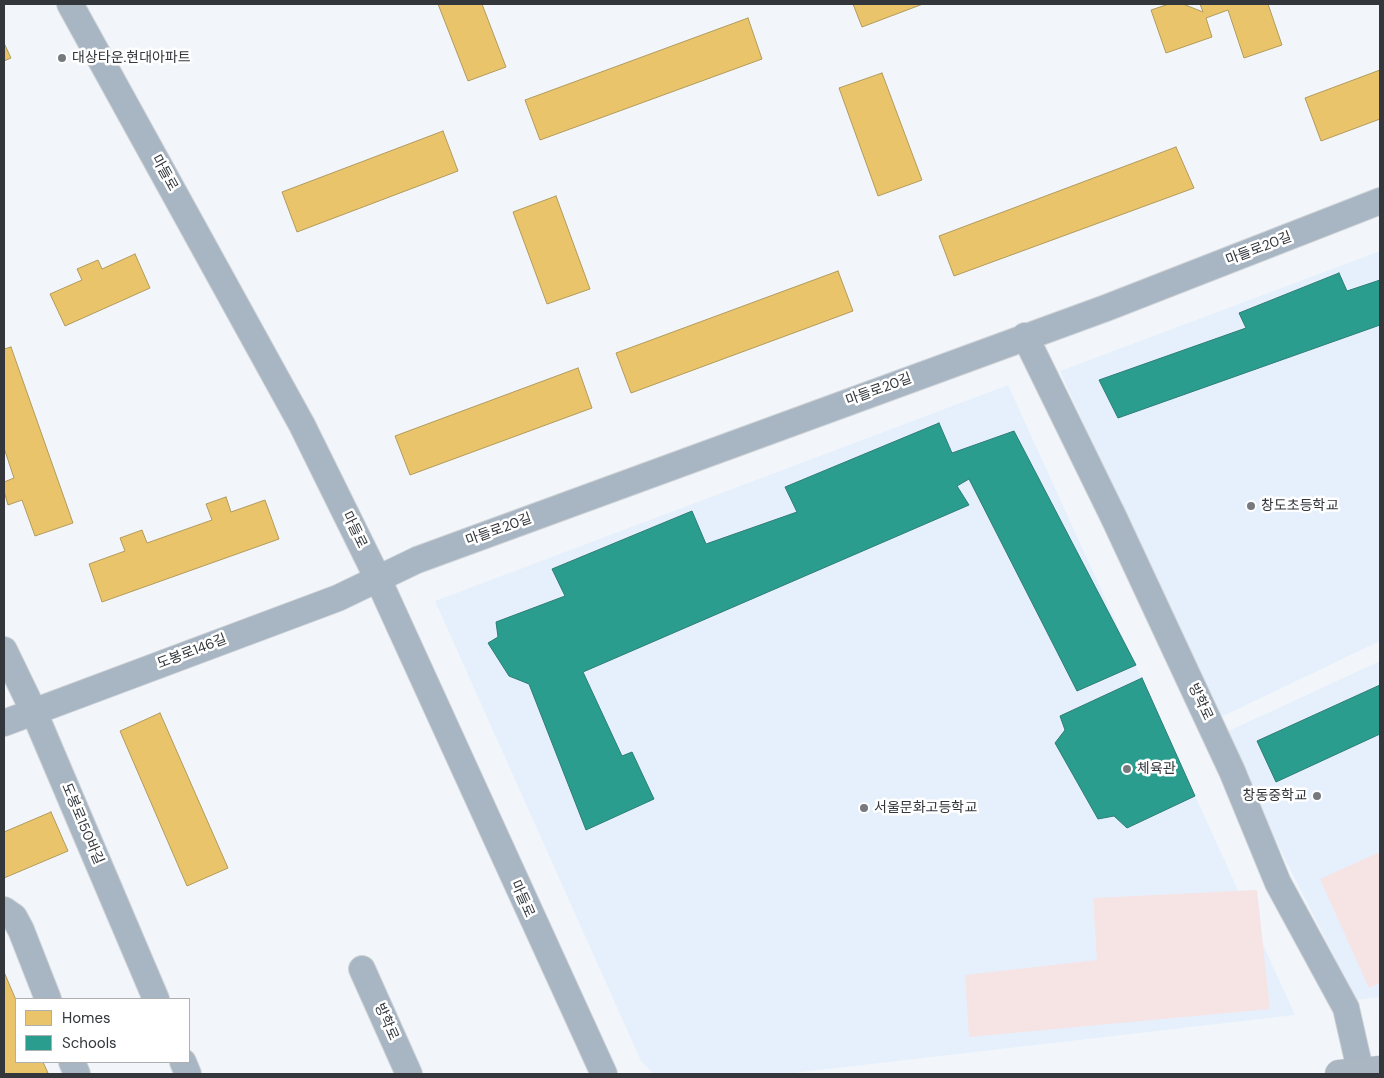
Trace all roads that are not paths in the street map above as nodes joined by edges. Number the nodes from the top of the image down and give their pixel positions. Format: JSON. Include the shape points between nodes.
{"nodes":[{"id":1,"x":70,"y":4,"type":"edge"},
{"id":2,"x":1380,"y":201,"type":"edge"},
{"id":3,"x":1025,"y":336,"type":"junction"},
{"id":4,"x":378,"y":579,"type":"junction"},
{"id":5,"x":4,"y":650,"type":"edge"},
{"id":6,"x":34,"y":712,"type":"junction"},
{"id":7,"x":4,"y":723,"type":"edge"},
{"id":8,"x":4,"y":910,"type":"edge"},
{"id":9,"x":362,"y":969,"type":"dead end"},
{"id":10,"x":48,"y":998,"type":"edge"},
{"id":11,"x":156,"y":998,"type":"edge"},
{"id":12,"x":1360,"y":1073,"type":"edge"},
{"id":13,"x":409,"y":1074,"type":"edge"},
{"id":14,"x":604,"y":1074,"type":"edge"}],
"edges":[{"from":1,"to":4,"type":"street","name":"마들로","via":[[302,425]]},
{"from":2,"to":3,"type":"street","name":"마들로20길","via":[[1106,308]]},
{"from":3,"to":4,"type":"street","name":"마들로20길","via":[[418,560]]},
{"from":3,"to":12,"type":"street","name":"방학로","via":[[1232,771],[1278,883],[1346,1008]]},
{"from":4,"to":6,"type":"street","name":"도봉로146길","via":[[338,598]]},
{"from":4,"to":14,"type":"street","name":"마들로"},
{"from":5,"to":6,"type":"street","name":"도봉로150바길"},
{"from":6,"to":7,"type":"street","name":"도봉로146길"},
{"from":6,"to":11,"type":"street","name":"도봉로150바길"},
{"from":8,"to":10,"type":"street","via":[[14,917],[21,930]]},
{"from":9,"to":13,"type":"street","name":"방학로"}]}
